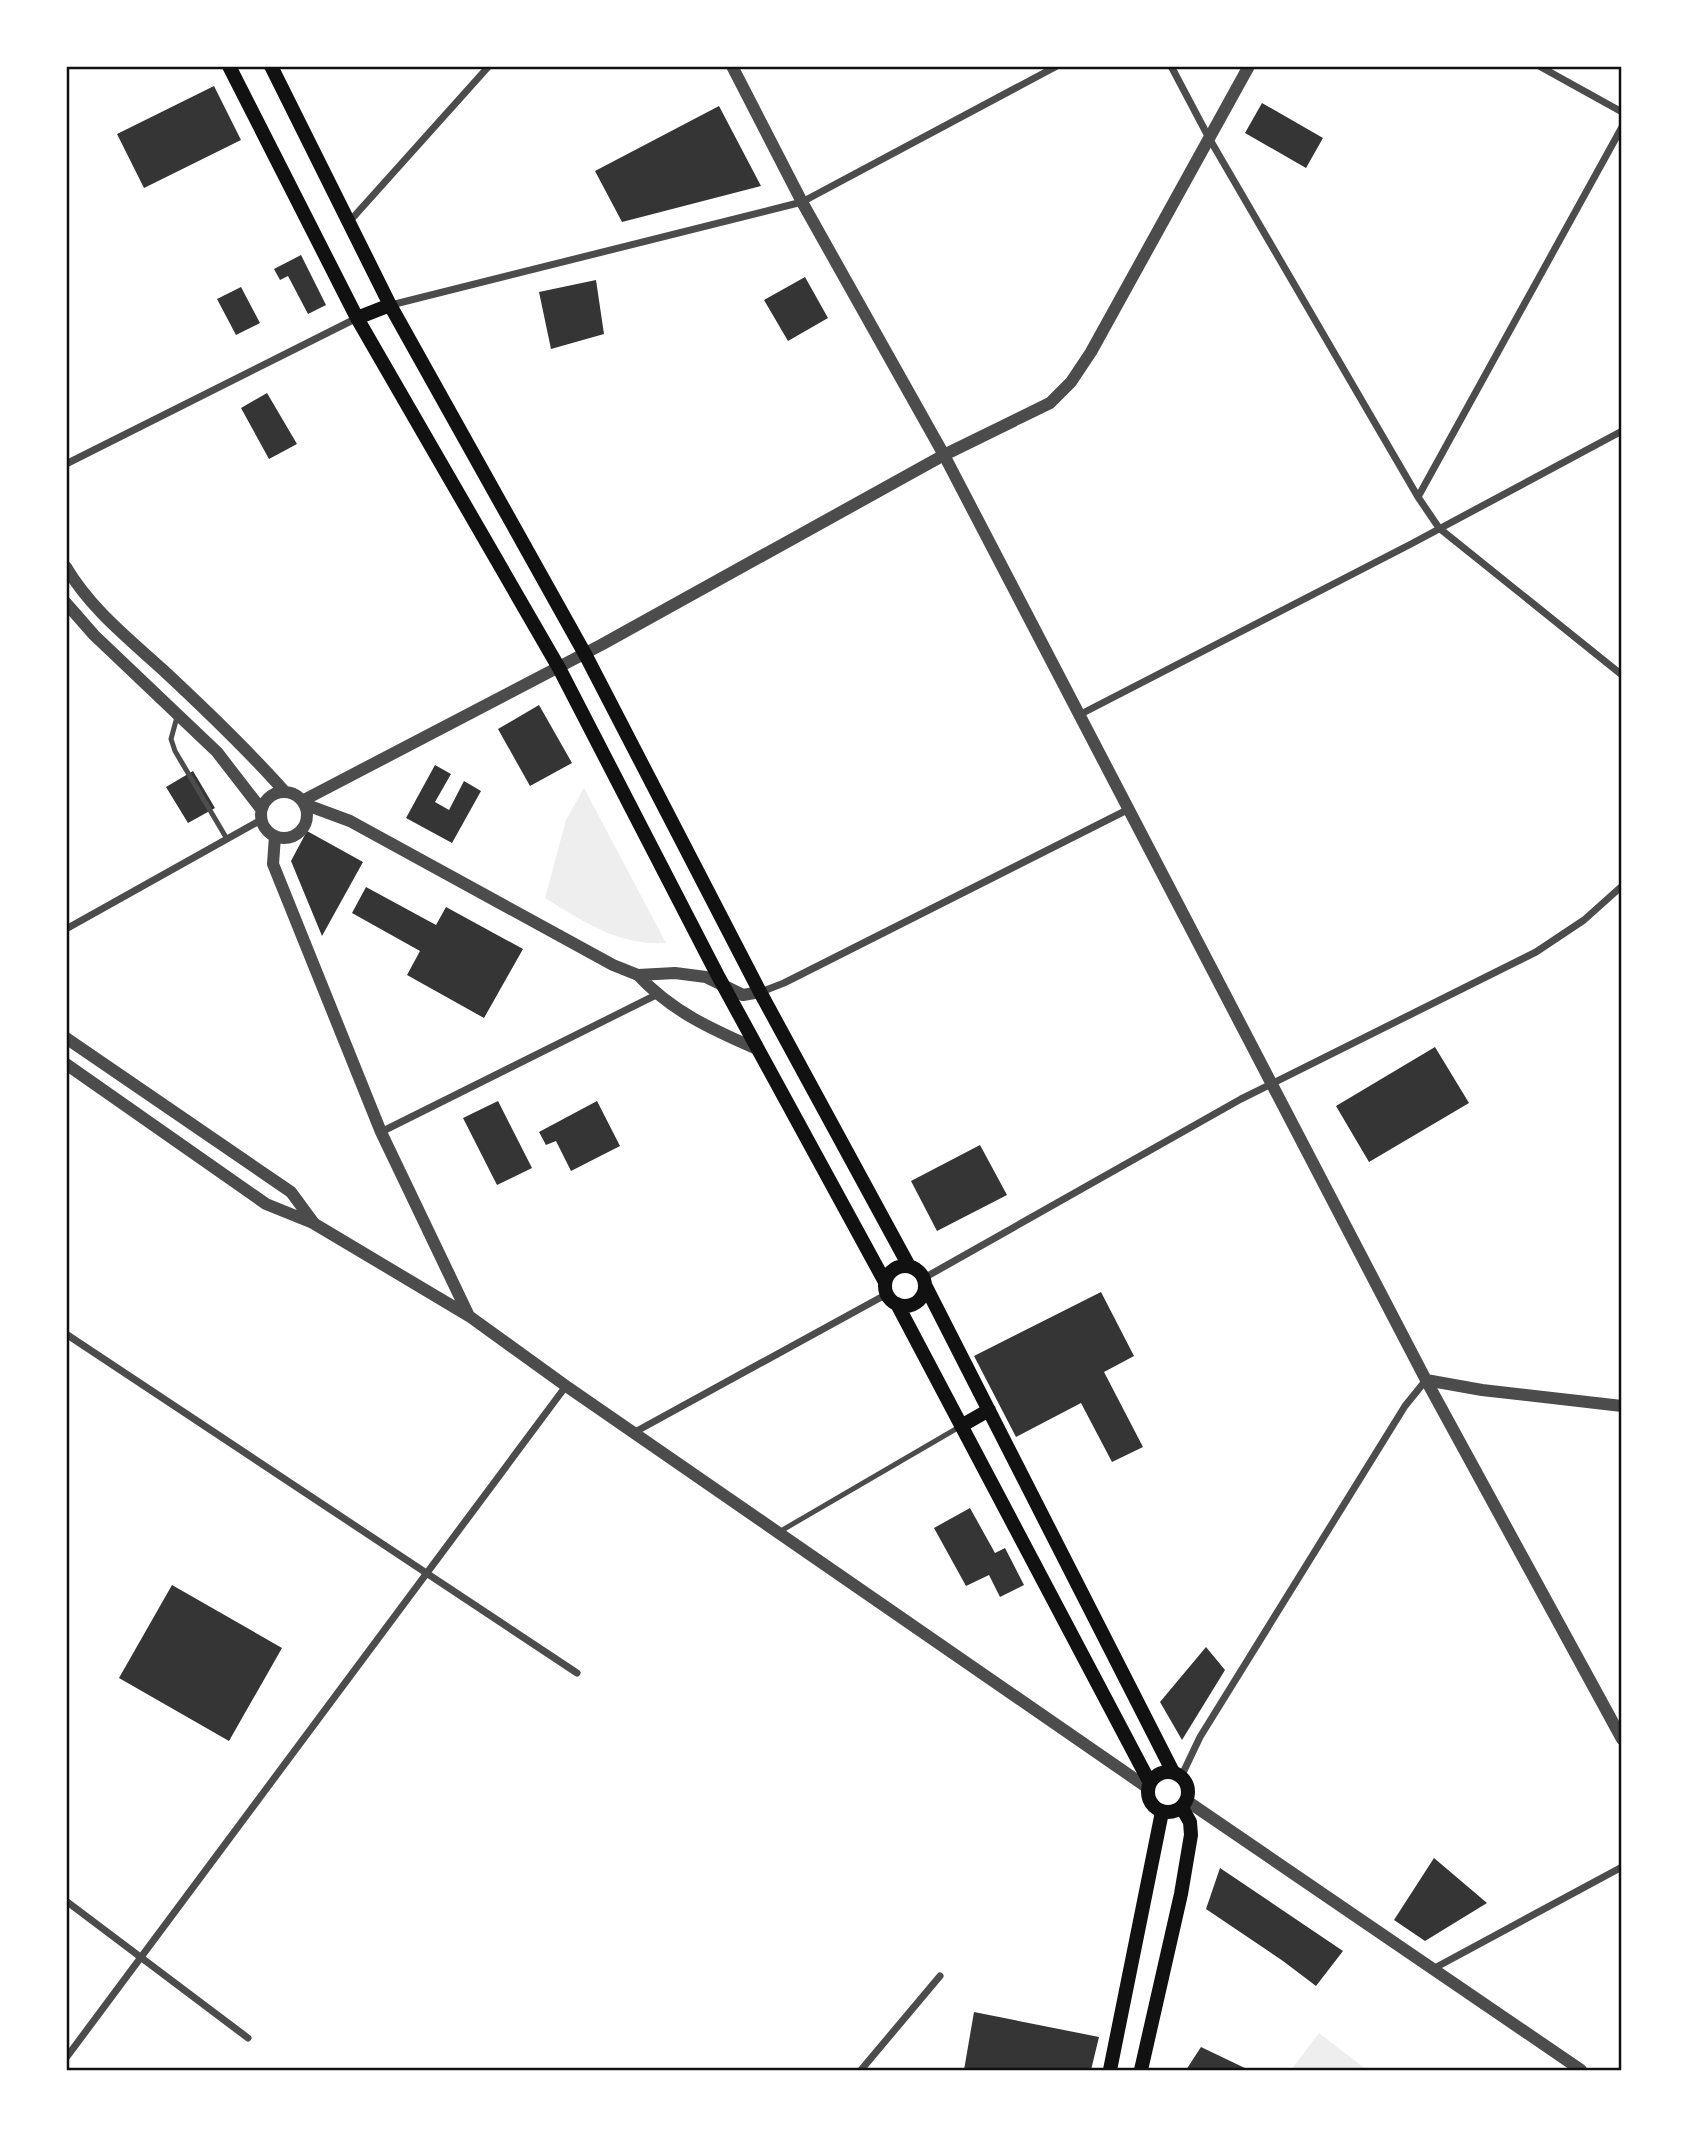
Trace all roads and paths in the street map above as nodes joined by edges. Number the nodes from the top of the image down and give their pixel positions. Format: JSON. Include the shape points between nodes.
{"nodes":[{"id":1,"x":229,"y":66,"type":"edge"},
{"id":2,"x":271,"y":66,"type":"edge"},
{"id":3,"x":489,"y":66,"type":"edge"},
{"id":4,"x":732,"y":66,"type":"edge"},
{"id":5,"x":1057,"y":66,"type":"edge"},
{"id":6,"x":1171,"y":66,"type":"edge"},
{"id":7,"x":1249,"y":66,"type":"edge"},
{"id":8,"x":1539,"y":66,"type":"edge"},
{"id":9,"x":1622,"y":112,"type":"edge"},
{"id":10,"x":1622,"y":127,"type":"edge"},
{"id":11,"x":1209,"y":138,"type":"junction"},
{"id":12,"x":802,"y":202,"type":"junction"},
{"id":13,"x":349,"y":223,"type":"junction"},
{"id":14,"x":390,"y":305,"type":"junction"},
{"id":15,"x":357,"y":318,"type":"junction"},
{"id":16,"x":1622,"y":431,"type":"edge"},
{"id":17,"x":944,"y":455,"type":"junction"},
{"id":18,"x":66,"y":464,"type":"edge"},
{"id":19,"x":1418,"y":497,"type":"junction"},
{"id":20,"x":1439,"y":528,"type":"junction"},
{"id":21,"x":66,"y":567,"type":"edge"},
{"id":22,"x":66,"y":603,"type":"edge"},
{"id":23,"x":585,"y":654,"type":"junction"},
{"id":24,"x":559,"y":668,"type":"junction"},
{"id":25,"x":1622,"y":676,"type":"edge"},
{"id":26,"x":177,"y":714,"type":"junction"},
{"id":27,"x":1079,"y":715,"type":"junction"},
{"id":28,"x":285,"y":792,"type":"junction"},
{"id":29,"x":303,"y":802,"type":"junction"},
{"id":30,"x":1129,"y":809,"type":"junction"},
{"id":31,"x":261,"y":815,"type":"junction"},
{"id":32,"x":275,"y":836,"type":"junction"},
{"id":33,"x":227,"y":839,"type":"junction"},
{"id":34,"x":1622,"y":886,"type":"edge"},
{"id":35,"x":66,"y":929,"type":"edge"},
{"id":36,"x":638,"y":975,"type":"junction"},
{"id":37,"x":724,"y":987,"type":"junction"},
{"id":38,"x":760,"y":992,"type":"junction"},
{"id":39,"x":656,"y":995,"type":"junction"},
{"id":40,"x":66,"y":1038,"type":"edge"},
{"id":41,"x":757,"y":1049,"type":"junction"},
{"id":42,"x":66,"y":1065,"type":"edge"},
{"id":43,"x":1270,"y":1084,"type":"junction"},
{"id":44,"x":381,"y":1132,"type":"junction"},
{"id":45,"x":313,"y":1223,"type":"junction"},
{"id":46,"x":909,"y":1266,"type":"junction"},
{"id":47,"x":924,"y":1282,"type":"junction"},
{"id":48,"x":890,"y":1293,"type":"junction"},
{"id":49,"x":469,"y":1316,"type":"junction"},
{"id":50,"x":66,"y":1334,"type":"edge"},
{"id":51,"x":1426,"y":1380,"type":"junction"},
{"id":52,"x":566,"y":1386,"type":"junction"},
{"id":53,"x":1622,"y":1406,"type":"edge"},
{"id":54,"x":989,"y":1410,"type":"junction"},
{"id":55,"x":961,"y":1426,"type":"junction"},
{"id":56,"x":635,"y":1432,"type":"junction"},
{"id":57,"x":779,"y":1532,"type":"junction"},
{"id":58,"x":428,"y":1572,"type":"junction"},
{"id":59,"x":577,"y":1673,"type":"dead end"},
{"id":60,"x":1622,"y":1739,"type":"edge"},
{"id":61,"x":1177,"y":1774,"type":"junction"},
{"id":62,"x":1149,"y":1786,"type":"junction"},
{"id":63,"x":1184,"y":1804,"type":"junction"},
{"id":64,"x":1162,"y":1812,"type":"junction"},
{"id":65,"x":1622,"y":1867,"type":"edge"},
{"id":66,"x":66,"y":1901,"type":"edge"},
{"id":67,"x":141,"y":1958,"type":"junction"},
{"id":68,"x":1431,"y":1970,"type":"junction"},
{"id":69,"x":940,"y":1976,"type":"dead end"},
{"id":70,"x":248,"y":2038,"type":"dead end"},
{"id":71,"x":66,"y":2058,"type":"edge"},
{"id":72,"x":862,"y":2070,"type":"edge"},
{"id":73,"x":1110,"y":2070,"type":"edge"},
{"id":74,"x":1141,"y":2070,"type":"edge"},
{"id":75,"x":1581,"y":2070,"type":"edge"}],
"edges":[{"from":1,"to":15,"type":"main road"},
{"from":2,"to":13,"type":"main road"},
{"from":3,"to":13,"type":"street"},
{"from":4,"to":12,"type":"street"},
{"from":5,"to":12,"type":"street"},
{"from":6,"to":11,"type":"street"},
{"from":7,"to":11,"type":"street"},
{"from":8,"to":9,"type":"street"},
{"from":10,"to":19,"type":"street"},
{"from":11,"to":17,"type":"street","via":[[1071,382],[1050,403]]},
{"from":11,"to":19,"type":"street"},
{"from":12,"to":14,"type":"street"},
{"from":12,"to":17,"type":"street"},
{"from":13,"to":14,"type":"main road"},
{"from":14,"to":15,"type":"main road"},
{"from":14,"to":23,"type":"main road"},
{"from":15,"to":18,"type":"street"},
{"from":15,"to":24,"type":"main road"},
{"from":16,"to":20,"type":"street"},
{"from":17,"to":23,"type":"street"},
{"from":17,"to":27,"type":"street"},
{"from":19,"to":20,"type":"street"},
{"from":20,"to":25,"type":"street"},
{"from":20,"to":27,"type":"street"},
{"from":21,"to":28,"type":"street","via":[[102,614],[211,714]]},
{"from":22,"to":26,"type":"street"},
{"from":23,"to":24,"type":"street"},
{"from":23,"to":38,"type":"main road"},
{"from":24,"to":29,"type":"street"},
{"from":24,"to":37,"type":"main road"},
{"from":26,"to":31,"type":"street","via":[[216,752]]},
{"from":26,"to":33,"type":"lane","via":[[171,739],[175,751]]},
{"from":27,"to":30,"type":"street"},
{"from":28,"to":29,"type":"street"},
{"from":28,"to":31,"type":"street","via":[[273,795]]},
{"from":29,"to":32,"type":"street","via":[[307,818],[301,831],[289,838]]},
{"from":29,"to":36,"type":"street","via":[[350,821]]},
{"from":30,"to":38,"type":"street"},
{"from":30,"to":43,"type":"street"},
{"from":31,"to":32,"type":"street","via":[[264,827]]},
{"from":31,"to":33,"type":"street"},
{"from":32,"to":44,"type":"street","via":[[273,864]]},
{"from":33,"to":35,"type":"street"},
{"from":34,"to":43,"type":"street","via":[[1584,920],[1536,952]]},
{"from":36,"to":37,"type":"street","via":[[706,977]]},
{"from":36,"to":39,"type":"street"},
{"from":37,"to":38,"type":"street","via":[[743,995]]},
{"from":37,"to":41,"type":"main road"},
{"from":38,"to":46,"type":"main road"},
{"from":39,"to":41,"type":"street","via":[[710,1029]]},
{"from":39,"to":44,"type":"street"},
{"from":40,"to":45,"type":"street","via":[[291,1192]]},
{"from":41,"to":48,"type":"main road"},
{"from":42,"to":45,"type":"street","via":[[266,1203]]},
{"from":43,"to":47,"type":"street"},
{"from":43,"to":51,"type":"street"},
{"from":44,"to":49,"type":"street"},
{"from":45,"to":49,"type":"street"},
{"from":46,"to":47,"type":"main road"},
{"from":46,"to":48,"type":"main road","via":[[890,1272]]},
{"from":47,"to":48,"type":"main road","via":[[925,1292],[917,1303],[905,1307]]},
{"from":47,"to":54,"type":"main road"},
{"from":48,"to":55,"type":"main road"},
{"from":48,"to":56,"type":"street"},
{"from":49,"to":52,"type":"street"},
{"from":50,"to":58,"type":"street"},
{"from":51,"to":53,"type":"street"},
{"from":51,"to":60,"type":"street"},
{"from":51,"to":61,"type":"street","via":[[1405,1406]]},
{"from":52,"to":56,"type":"street"},
{"from":52,"to":58,"type":"street"},
{"from":54,"to":55,"type":"main road"},
{"from":54,"to":61,"type":"main road"},
{"from":55,"to":57,"type":"lane"},
{"from":55,"to":62,"type":"main road"},
{"from":56,"to":57,"type":"street"},
{"from":57,"to":62,"type":"street"},
{"from":58,"to":59,"type":"street"},
{"from":58,"to":67,"type":"street"},
{"from":61,"to":62,"type":"main road","via":[[1162,1773]]},
{"from":61,"to":63,"type":"main road","via":[[1188,1790]]},
{"from":62,"to":64,"type":"main road","via":[[1150,1803]]},
{"from":63,"to":64,"type":"main road"},
{"from":63,"to":68,"type":"street"},
{"from":63,"to":74,"type":"main road","via":[[1191,1836]]},
{"from":64,"to":73,"type":"main road"},
{"from":65,"to":68,"type":"street"},
{"from":66,"to":67,"type":"street"},
{"from":67,"to":70,"type":"street"},
{"from":67,"to":71,"type":"street"},
{"from":68,"to":75,"type":"street"},
{"from":69,"to":72,"type":"street"}]}
